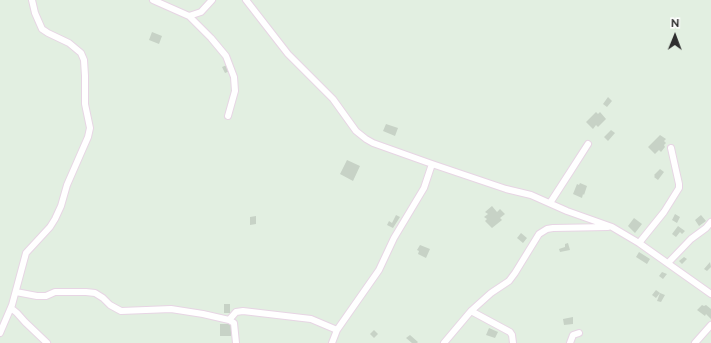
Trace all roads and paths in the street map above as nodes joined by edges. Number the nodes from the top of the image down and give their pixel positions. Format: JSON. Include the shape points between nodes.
{"nodes":[{"id":1,"x":32,"y":0,"type":"edge"},
{"id":2,"x":153,"y":0,"type":"edge"},
{"id":3,"x":212,"y":0,"type":"edge"},
{"id":4,"x":246,"y":0,"type":"edge"},
{"id":5,"x":189,"y":16,"type":"junction"},
{"id":6,"x":228,"y":116,"type":"dead end"},
{"id":7,"x":588,"y":144,"type":"dead end"},
{"id":8,"x":671,"y":148,"type":"dead end"},
{"id":9,"x":432,"y":164,"type":"junction"},
{"id":10,"x":550,"y":203,"type":"junction"},
{"id":11,"x":711,"y":222,"type":"edge"},
{"id":12,"x":612,"y":227,"type":"junction"},
{"id":13,"x":639,"y":242,"type":"junction"},
{"id":14,"x":668,"y":263,"type":"junction"},
{"id":15,"x":16,"y":292,"type":"junction"},
{"id":16,"x":711,"y":294,"type":"edge"},
{"id":17,"x":11,"y":308,"type":"junction"},
{"id":18,"x":471,"y":311,"type":"junction"},
{"id":19,"x":229,"y":320,"type":"junction"},
{"id":20,"x":711,"y":326,"type":"edge"},
{"id":21,"x":0,"y":330,"type":"edge"},
{"id":22,"x":337,"y":330,"type":"junction"},
{"id":23,"x":579,"y":333,"type":"dead end"},
{"id":24,"x":47,"y":343,"type":"edge"},
{"id":25,"x":236,"y":343,"type":"edge"},
{"id":26,"x":332,"y":343,"type":"edge"},
{"id":27,"x":444,"y":343,"type":"edge"},
{"id":28,"x":513,"y":343,"type":"edge"},
{"id":29,"x":570,"y":343,"type":"edge"},
{"id":30,"x":695,"y":343,"type":"edge"}],
"edges":[{"from":1,"to":15,"type":"street","via":[[36,18],[42,29],[69,43],[81,53],[84,60],[85,104],[90,128],[55,219],[26,253]]},
{"from":2,"to":5,"type":"street"},
{"from":3,"to":5,"type":"street","via":[[201,12]]},
{"from":4,"to":9,"type":"street","via":[[295,62],[333,99],[356,131],[373,143]]},
{"from":5,"to":6,"type":"street","via":[[226,56],[236,91]]},
{"from":7,"to":10,"type":"street"},
{"from":8,"to":13,"type":"street","via":[[679,188],[664,212]]},
{"from":9,"to":10,"type":"street"},
{"from":9,"to":22,"type":"street","via":[[424,188],[394,238],[379,270]]},
{"from":10,"to":12,"type":"street"},
{"from":11,"to":14,"type":"street"},
{"from":12,"to":13,"type":"street"},
{"from":12,"to":18,"type":"street","via":[[547,229],[539,234],[509,281]]},
{"from":13,"to":14,"type":"street"},
{"from":14,"to":16,"type":"street"},
{"from":15,"to":17,"type":"street"},
{"from":15,"to":19,"type":"street","via":[[37,296],[55,292],[86,292],[103,298],[121,311],[171,308]]},
{"from":17,"to":21,"type":"street"},
{"from":17,"to":24,"type":"street"},
{"from":18,"to":27,"type":"street"},
{"from":18,"to":28,"type":"street","via":[[510,332]]},
{"from":19,"to":22,"type":"street","via":[[236,312],[243,311],[311,319]]},
{"from":19,"to":25,"type":"street","via":[[235,325]]},
{"from":20,"to":30,"type":"street"},
{"from":22,"to":26,"type":"street"},
{"from":23,"to":29,"type":"street","via":[[572,335]]}]}
